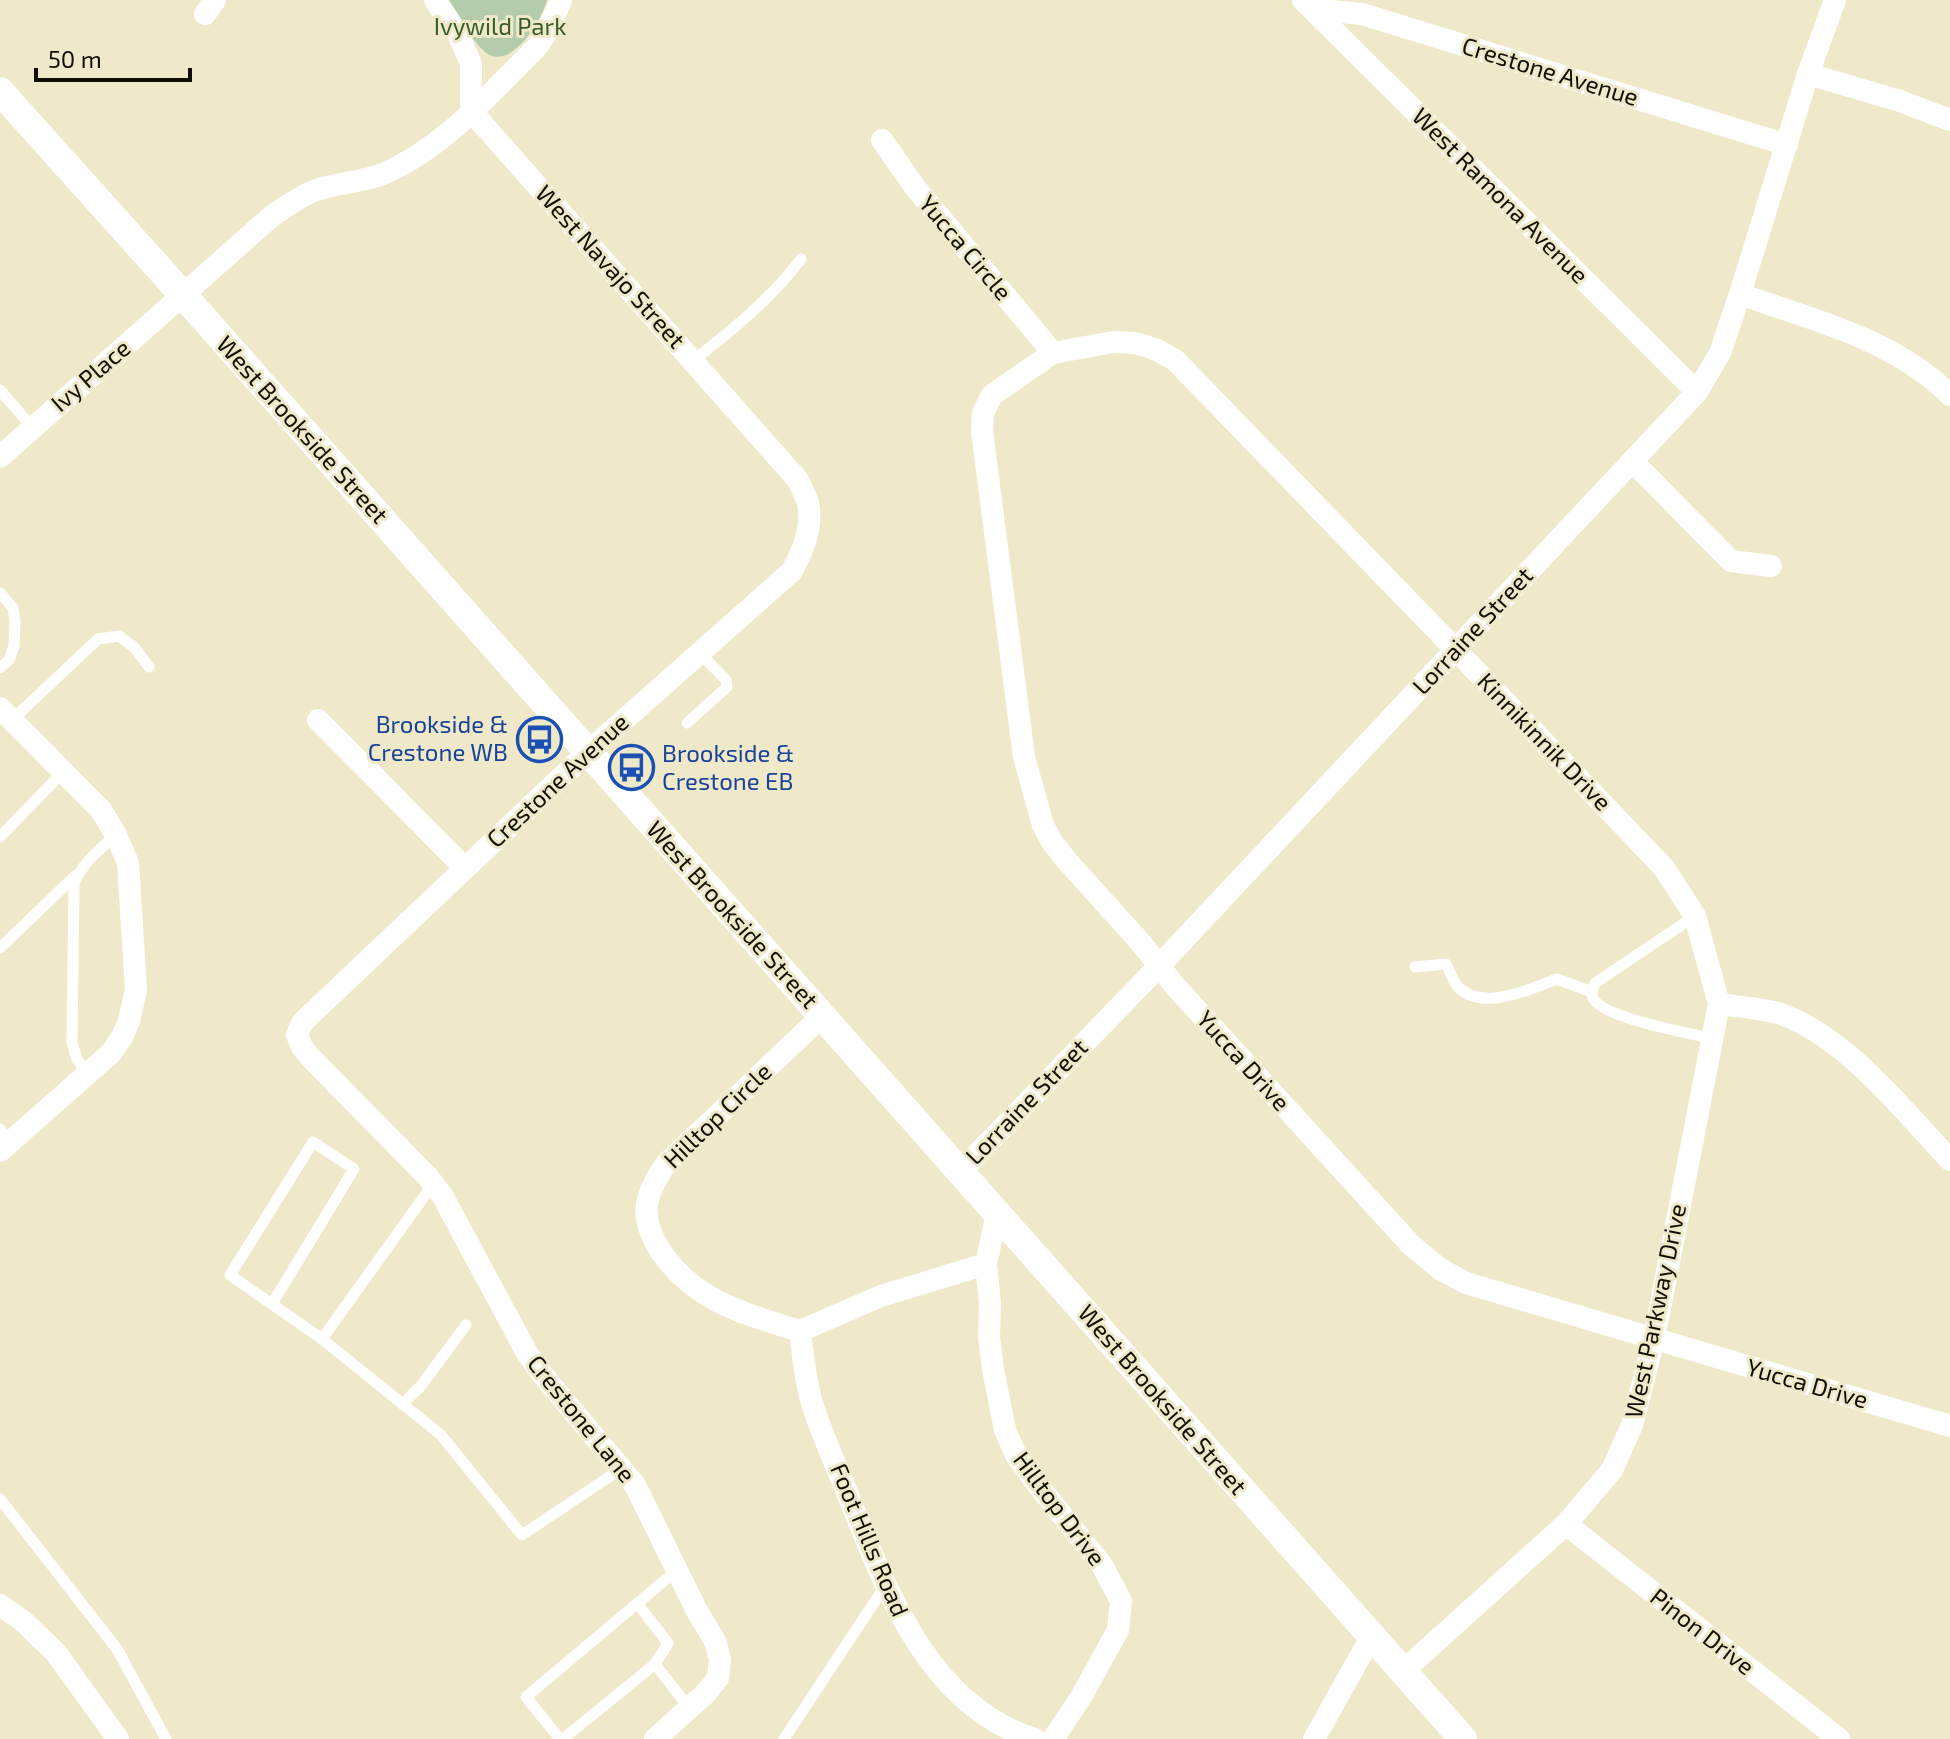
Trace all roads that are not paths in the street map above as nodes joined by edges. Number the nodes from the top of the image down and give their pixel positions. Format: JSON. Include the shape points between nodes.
{"nodes":[{"id":1,"x":435,"y":0,"type":"edge"},
{"id":2,"x":561,"y":0,"type":"edge"},
{"id":3,"x":1835,"y":0,"type":"edge"},
{"id":4,"x":1308,"y":4,"type":"edge"},
{"id":5,"x":1808,"y":74,"type":"junction"},
{"id":6,"x":0,"y":91,"type":"edge"},
{"id":7,"x":471,"y":111,"type":"junction"},
{"id":8,"x":1950,"y":120,"type":"edge"},
{"id":9,"x":882,"y":140,"type":"dead end"},
{"id":10,"x":1787,"y":145,"type":"junction"},
{"id":11,"x":801,"y":259,"type":"dead end"},
{"id":12,"x":1740,"y":294,"type":"junction"},
{"id":13,"x":183,"y":295,"type":"junction"},
{"id":14,"x":1053,"y":353,"type":"junction"},
{"id":15,"x":693,"y":361,"type":"junction"},
{"id":16,"x":0,"y":390,"type":"edge"},
{"id":17,"x":1697,"y":392,"type":"junction"},
{"id":18,"x":1950,"y":395,"type":"edge"},
{"id":19,"x":33,"y":428,"type":"junction"},
{"id":20,"x":0,"y":457,"type":"edge"},
{"id":21,"x":1633,"y":462,"type":"junction"},
{"id":22,"x":809,"y":523,"type":"joint"},
{"id":23,"x":1771,"y":566,"type":"dead end"},
{"id":24,"x":0,"y":593,"type":"edge"},
{"id":25,"x":1455,"y":649,"type":"junction"},
{"id":26,"x":699,"y":652,"type":"junction"},
{"id":27,"x":149,"y":667,"type":"dead end"},
{"id":28,"x":0,"y":668,"type":"edge"},
{"id":29,"x":6,"y":714,"type":"edge"},
{"id":30,"x":318,"y":720,"type":"dead end"},
{"id":31,"x":687,"y":723,"type":"dead end"},
{"id":32,"x":588,"y":752,"type":"junction"},
{"id":33,"x":63,"y":772,"type":"junction"},
{"id":34,"x":116,"y":835,"type":"junction"},
{"id":35,"x":0,"y":837,"type":"edge"},
{"id":36,"x":465,"y":868,"type":"junction"},
{"id":37,"x":79,"y":873,"type":"junction"},
{"id":38,"x":1695,"y":916,"type":"junction"},
{"id":39,"x":0,"y":948,"type":"edge"},
{"id":40,"x":1159,"y":966,"type":"junction"},
{"id":41,"x":1415,"y":967,"type":"dead end"},
{"id":42,"x":1592,"y":992,"type":"junction"},
{"id":43,"x":1719,"y":1004,"type":"junction"},
{"id":44,"x":822,"y":1016,"type":"junction"},
{"id":45,"x":297,"y":1035,"type":"joint"},
{"id":46,"x":1713,"y":1039,"type":"junction"},
{"id":47,"x":88,"y":1075,"type":"junction"},
{"id":48,"x":3,"y":1141,"type":"edge"},
{"id":49,"x":1950,"y":1160,"type":"edge"},
{"id":50,"x":960,"y":1172,"type":"junction"},
{"id":51,"x":433,"y":1184,"type":"junction"},
{"id":52,"x":997,"y":1213,"type":"junction"},
{"id":53,"x":986,"y":1264,"type":"junction"},
{"id":54,"x":272,"y":1304,"type":"junction"},
{"id":55,"x":466,"y":1325,"type":"dead end"},
{"id":56,"x":800,"y":1331,"type":"junction"},
{"id":57,"x":322,"y":1339,"type":"junction"},
{"id":58,"x":1654,"y":1339,"type":"junction"},
{"id":59,"x":402,"y":1404,"type":"junction"},
{"id":60,"x":1950,"y":1426,"type":"edge"},
{"id":61,"x":621,"y":1469,"type":"junction"},
{"id":62,"x":0,"y":1499,"type":"edge"},
{"id":63,"x":0,"y":1512,"type":"edge"},
{"id":64,"x":14,"y":1517,"type":"junction"},
{"id":65,"x":1566,"y":1524,"type":"junction"},
{"id":66,"x":677,"y":1570,"type":"junction"},
{"id":67,"x":885,"y":1586,"type":"junction"},
{"id":68,"x":637,"y":1603,"type":"junction"},
{"id":69,"x":0,"y":1605,"type":"edge"},
{"id":70,"x":1371,"y":1637,"type":"junction"},
{"id":71,"x":655,"y":1664,"type":"junction"},
{"id":72,"x":1402,"y":1672,"type":"junction"},
{"id":73,"x":689,"y":1708,"type":"junction"},
{"id":74,"x":118,"y":1739,"type":"edge"},
{"id":75,"x":166,"y":1739,"type":"edge"},
{"id":76,"x":562,"y":1739,"type":"edge"},
{"id":77,"x":655,"y":1739,"type":"edge"},
{"id":78,"x":784,"y":1739,"type":"edge"},
{"id":79,"x":1035,"y":1739,"type":"edge"},
{"id":80,"x":1053,"y":1739,"type":"edge"},
{"id":81,"x":1314,"y":1739,"type":"edge"},
{"id":82,"x":1463,"y":1739,"type":"edge"},
{"id":83,"x":1839,"y":1739,"type":"edge"}],
"edges":[{"from":1,"to":7,"type":"street","via":[[471,64]]},
{"from":2,"to":7,"type":"street","name":"Ivy Place","via":[[536,48]]},
{"from":3,"to":5,"type":"street","name":"Lorraine Street"},
{"from":4,"to":10,"type":"street","name":"Crestone Avenue","via":[[1362,14]]},
{"from":4,"to":17,"type":"street","name":"West Ramona Avenue"},
{"from":5,"to":8,"type":"street"},
{"from":5,"to":10,"type":"street","name":"Lorraine Street"},
{"from":6,"to":13,"type":"street","name":"West Brookside Street"},
{"from":7,"to":13,"type":"street","name":"Ivy Place","via":[[439,141],[400,165],[296,199]]},
{"from":7,"to":15,"type":"street","name":"West Navajo Street"},
{"from":9,"to":14,"type":"street","name":"Yucca Circle"},
{"from":10,"to":12,"type":"street","name":"Lorraine Street"},
{"from":11,"to":15,"type":"lane","via":[[759,307]]},
{"from":12,"to":17,"type":"street","name":"Lorraine Street","via":[[1720,353]]},
{"from":12,"to":18,"type":"street","via":[[1884,346]]},
{"from":13,"to":19,"type":"street","name":"Ivy Place"},
{"from":13,"to":32,"type":"street","name":"West Brookside Street"},
{"from":14,"to":25,"type":"street","name":"Kinnikinnik Drive","via":[[1135,343],[1175,360]]},
{"from":14,"to":40,"type":"street","name":"Yucca Drive","via":[[992,395],[983,413],[1024,757],[1052,842]]},
{"from":15,"to":22,"type":"street","name":"West Navajo Street","via":[[798,480]]},
{"from":16,"to":19,"type":"lane"},
{"from":17,"to":21,"type":"street","name":"Lorraine Street"},
{"from":19,"to":20,"type":"street","name":"Ivy Place"},
{"from":21,"to":23,"type":"street","via":[[1731,561]]},
{"from":21,"to":25,"type":"street","name":"Lorraine Street"},
{"from":22,"to":26,"type":"street","name":"Crestone Avenue","via":[[792,571]]},
{"from":24,"to":28,"type":"lane","via":[[13,608],[15,621],[14,646]]},
{"from":25,"to":38,"type":"street","name":"Kinnikinnik Drive","via":[[1664,868]]},
{"from":25,"to":40,"type":"street","name":"Lorraine Street"},
{"from":26,"to":31,"type":"lane","via":[[727,687]]},
{"from":26,"to":32,"type":"street","name":"Crestone Avenue"},
{"from":27,"to":29,"type":"lane","via":[[119,636],[98,639]]},
{"from":29,"to":33,"type":"street"},
{"from":30,"to":36,"type":"street"},
{"from":32,"to":36,"type":"street","name":"Crestone Avenue"},
{"from":32,"to":44,"type":"street","name":"West Brookside Street"},
{"from":33,"to":34,"type":"street","via":[[101,810]]},
{"from":33,"to":35,"type":"lane"},
{"from":34,"to":37,"type":"lane"},
{"from":34,"to":47,"type":"street","via":[[128,863],[136,990],[122,1037]]},
{"from":36,"to":45,"type":"street","name":"Crestone Avenue","via":[[309,1016]]},
{"from":37,"to":39,"type":"lane"},
{"from":37,"to":47,"type":"lane","via":[[74,884],[72,1043]]},
{"from":38,"to":42,"type":"lane","via":[[1595,983]]},
{"from":38,"to":43,"type":"street","name":"Kinnikinnik Drive"},
{"from":40,"to":50,"type":"street","name":"Lorraine Street"},
{"from":40,"to":58,"type":"street","name":"Yucca Drive","via":[[1411,1245],[1440,1269],[1466,1283]]},
{"from":41,"to":42,"type":"lane","via":[[1446,964],[1459,988],[1489,999],[1557,979]]},
{"from":42,"to":46,"type":"lane","via":[[1599,1005],[1632,1020]]},
{"from":43,"to":46,"type":"street","name":"West Parkway Drive"},
{"from":43,"to":49,"type":"street","via":[[1778,1013],[1828,1039]]},
{"from":44,"to":50,"type":"street","name":"West Brookside Street"},
{"from":44,"to":56,"type":"street","name":"Hilltop Circle","via":[[665,1165],[646,1201],[653,1239],[687,1283],[733,1309]]},
{"from":45,"to":51,"type":"street","name":"Crestone Lane","via":[[310,1057]]},
{"from":46,"to":58,"type":"street","name":"West Parkway Drive"},
{"from":47,"to":48,"type":"street"},
{"from":50,"to":52,"type":"street","name":"West Brookside Street"},
{"from":51,"to":57,"type":"lane"},
{"from":51,"to":61,"type":"street","name":"Crestone Lane","via":[[527,1353]]},
{"from":52,"to":53,"type":"street","name":"Hilltop Drive"},
{"from":52,"to":70,"type":"street","name":"West Brookside Street"},
{"from":53,"to":56,"type":"street","via":[[881,1296]]},
{"from":53,"to":80,"type":"street","name":"Hilltop Drive","via":[[989,1337],[1005,1430],[1016,1455],[1102,1565],[1121,1601],[1118,1630]]},
{"from":54,"to":54,"type":"lane","via":[[230,1275],[313,1142],[354,1169]]},
{"from":54,"to":57,"type":"lane"},
{"from":55,"to":59,"type":"lane"},
{"from":56,"to":67,"type":"street","name":"Foot Hills Road","via":[[812,1405]]},
{"from":57,"to":59,"type":"lane"},
{"from":58,"to":60,"type":"street","name":"Yucca Drive"},
{"from":58,"to":65,"type":"street","name":"West Parkway Drive","via":[[1632,1425],[1612,1470]]},
{"from":59,"to":61,"type":"lane","via":[[441,1435],[522,1535]]},
{"from":61,"to":66,"type":"street","name":"Crestone Lane","via":[[635,1485]]},
{"from":62,"to":64,"type":"lane"},
{"from":63,"to":64,"type":"lane"},
{"from":64,"to":75,"type":"lane","via":[[117,1649]]},
{"from":65,"to":72,"type":"street","name":"West Parkway Drive"},
{"from":65,"to":83,"type":"street","name":"Pinon Drive"},
{"from":66,"to":68,"type":"lane"},
{"from":66,"to":73,"type":"street","name":"Crestone Lane","via":[[720,1659],[718,1678]]},
{"from":67,"to":78,"type":"lane"},
{"from":67,"to":79,"type":"street","name":"Foot Hills Road","via":[[920,1648],[947,1681],[992,1721]]},
{"from":68,"to":71,"type":"lane","via":[[668,1643]]},
{"from":68,"to":76,"type":"lane","via":[[526,1697]]},
{"from":69,"to":74,"type":"street","via":[[56,1653]]},
{"from":70,"to":72,"type":"street","name":"West Brookside Street"},
{"from":70,"to":81,"type":"street"},
{"from":71,"to":73,"type":"lane"},
{"from":71,"to":76,"type":"lane"},
{"from":72,"to":82,"type":"street","name":"West Brookside Street"},
{"from":73,"to":77,"type":"street","name":"Crestone Lane"}]}
